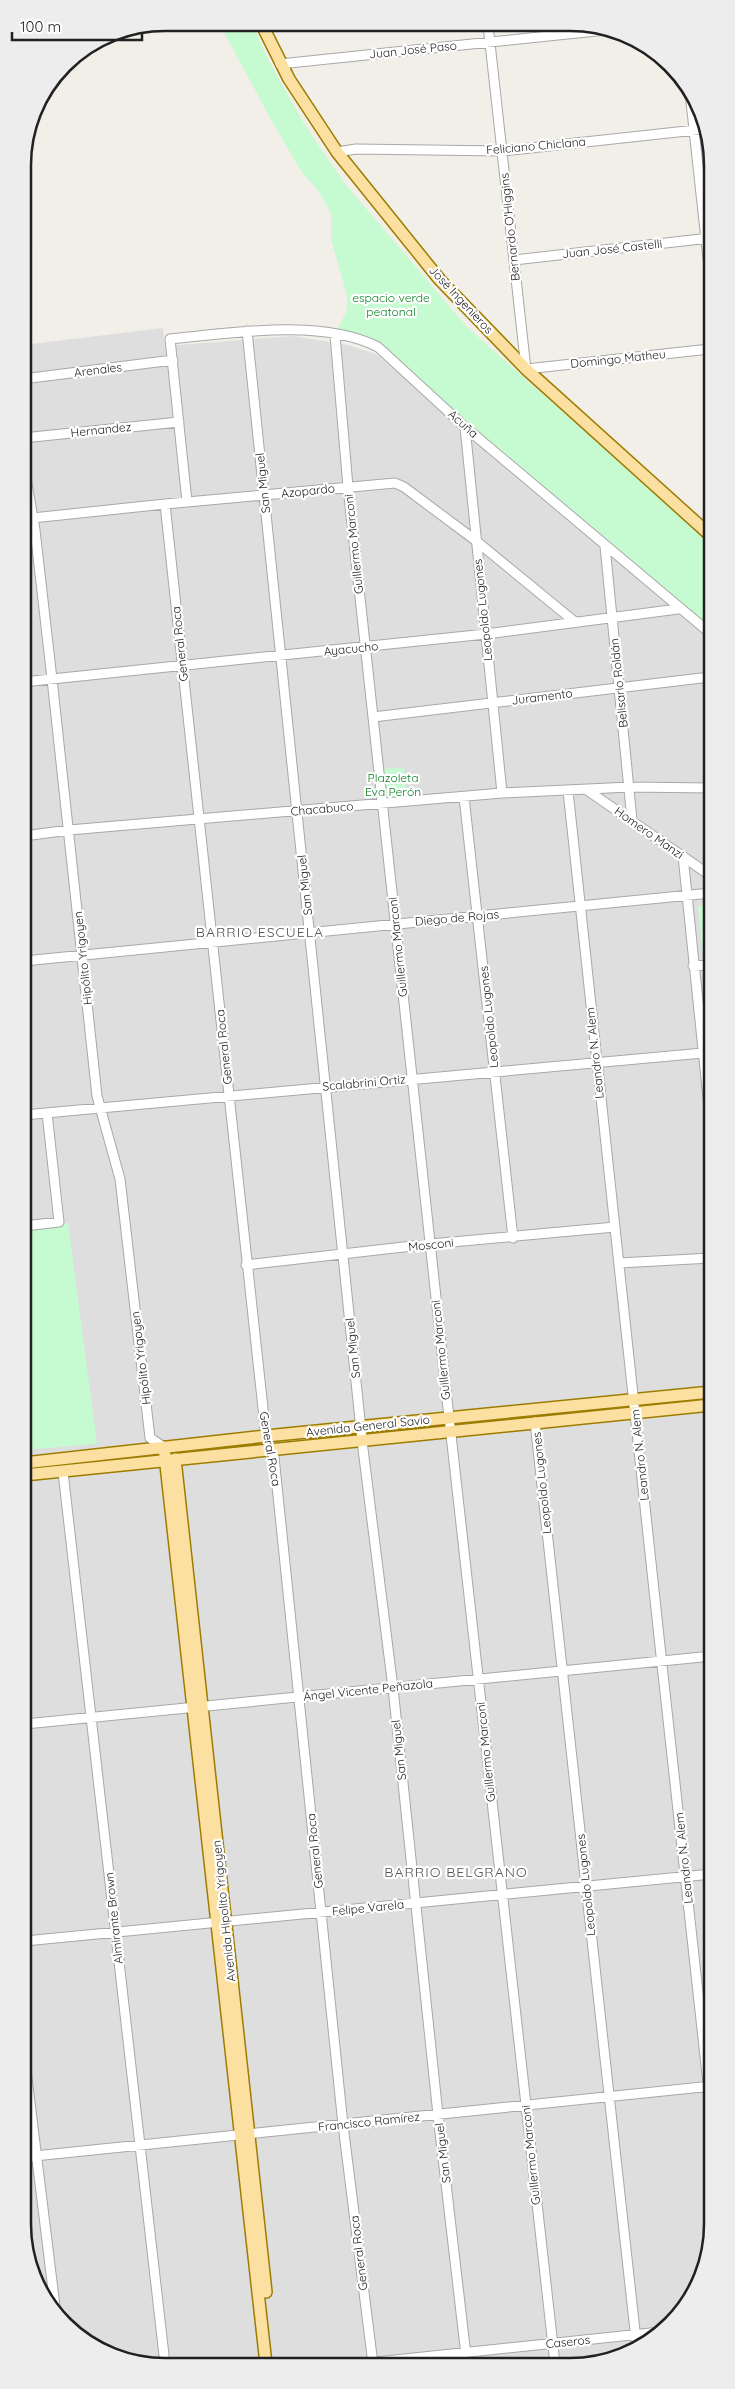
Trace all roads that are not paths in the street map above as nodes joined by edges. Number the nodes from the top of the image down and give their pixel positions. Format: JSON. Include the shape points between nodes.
{"nodes":[{"id":1,"x":489,"y":31,"type":"edge"},
{"id":2,"x":265,"y":32,"type":"edge"},
{"id":3,"x":582,"y":32,"type":"edge"},
{"id":4,"x":490,"y":42,"type":"junction"},
{"id":5,"x":280,"y":64,"type":"junction"},
{"id":6,"x":692,"y":110,"type":"edge"},
{"id":7,"x":694,"y":130,"type":"junction"},
{"id":8,"x":699,"y":130,"type":"edge"},
{"id":9,"x":502,"y":150,"type":"junction"},
{"id":10,"x":337,"y":152,"type":"junction"},
{"id":11,"x":704,"y":207,"type":"edge"},
{"id":12,"x":704,"y":238,"type":"edge"},
{"id":13,"x":514,"y":260,"type":"junction"},
{"id":14,"x":247,"y":331,"type":"junction"},
{"id":15,"x":335,"y":335,"type":"junction"},
{"id":16,"x":704,"y":350,"type":"edge"},
{"id":17,"x":173,"y":360,"type":"junction"},
{"id":18,"x":526,"y":369,"type":"junction"},
{"id":19,"x":32,"y":378,"type":"edge"},
{"id":20,"x":180,"y":422,"type":"junction"},
{"id":21,"x":466,"y":427,"type":"junction"},
{"id":22,"x":32,"y":437,"type":"edge"},
{"id":23,"x":348,"y":487,"type":"junction"},
{"id":24,"x":264,"y":495,"type":"junction"},
{"id":25,"x":187,"y":502,"type":"junction"},
{"id":26,"x":165,"y":504,"type":"junction"},
{"id":27,"x":32,"y":519,"type":"edge"},
{"id":28,"x":704,"y":529,"type":"edge"},
{"id":29,"x":476,"y":540,"type":"junction"},
{"id":30,"x":32,"y":544,"type":"edge"},
{"id":31,"x":605,"y":546,"type":"junction"},
{"id":32,"x":678,"y":609,"type":"junction"},
{"id":33,"x":612,"y":617,"type":"junction"},
{"id":34,"x":575,"y":622,"type":"junction"},
{"id":35,"x":704,"y":629,"type":"edge"},
{"id":36,"x":486,"y":634,"type":"junction"},
{"id":37,"x":366,"y":647,"type":"junction"},
{"id":38,"x":282,"y":656,"type":"junction"},
{"id":39,"x":182,"y":665,"type":"junction"},
{"id":40,"x":704,"y":678,"type":"edge"},
{"id":41,"x":52,"y":679,"type":"junction"},
{"id":42,"x":32,"y":681,"type":"edge"},
{"id":43,"x":619,"y":688,"type":"junction"},
{"id":44,"x":494,"y":702,"type":"junction"},
{"id":45,"x":373,"y":717,"type":"junction"},
{"id":46,"x":630,"y":787,"type":"junction"},
{"id":47,"x":704,"y":788,"type":"edge"},
{"id":48,"x":587,"y":790,"type":"junction"},
{"id":49,"x":568,"y":791,"type":"junction"},
{"id":50,"x":502,"y":793,"type":"junction"},
{"id":51,"x":464,"y":797,"type":"junction"},
{"id":52,"x":382,"y":804,"type":"junction"},
{"id":53,"x":298,"y":812,"type":"junction"},
{"id":54,"x":199,"y":818,"type":"junction"},
{"id":55,"x":632,"y":820,"type":"junction"},
{"id":56,"x":69,"y":830,"type":"junction"},
{"id":57,"x":32,"y":835,"type":"edge"},
{"id":58,"x":682,"y":856,"type":"junction"},
{"id":59,"x":704,"y":871,"type":"edge"},
{"id":60,"x":704,"y":894,"type":"edge"},
{"id":61,"x":686,"y":897,"type":"junction"},
{"id":62,"x":580,"y":905,"type":"junction"},
{"id":63,"x":477,"y":917,"type":"junction"},
{"id":64,"x":396,"y":924,"type":"junction"},
{"id":65,"x":310,"y":932,"type":"junction"},
{"id":66,"x":213,"y":942,"type":"junction"},
{"id":67,"x":82,"y":954,"type":"junction"},
{"id":68,"x":32,"y":960,"type":"edge"},
{"id":69,"x":704,"y":965,"type":"edge"},
{"id":70,"x":693,"y":966,"type":"junction"},
{"id":71,"x":704,"y":1049,"type":"edge"},
{"id":72,"x":704,"y":1052,"type":"edge"},
{"id":73,"x":596,"y":1062,"type":"junction"},
{"id":74,"x":495,"y":1071,"type":"junction"},
{"id":75,"x":412,"y":1079,"type":"junction"},
{"id":76,"x":326,"y":1087,"type":"junction"},
{"id":77,"x":229,"y":1096,"type":"junction"},
{"id":78,"x":99,"y":1108,"type":"junction"},
{"id":79,"x":47,"y":1113,"type":"junction"},
{"id":80,"x":32,"y":1114,"type":"edge"},
{"id":81,"x":31,"y":1225,"type":"edge"},
{"id":82,"x":615,"y":1227,"type":"junction"},
{"id":83,"x":514,"y":1238,"type":"junction"},
{"id":84,"x":430,"y":1244,"type":"junction"},
{"id":85,"x":343,"y":1254,"type":"junction"},
{"id":86,"x":703,"y":1258,"type":"edge"},
{"id":87,"x":619,"y":1263,"type":"junction"},
{"id":88,"x":246,"y":1265,"type":"junction"},
{"id":89,"x":703,"y":1393,"type":"edge"},
{"id":90,"x":634,"y":1400,"type":"junction"},
{"id":91,"x":703,"y":1406,"type":"edge"},
{"id":92,"x":636,"y":1412,"type":"junction"},
{"id":93,"x":449,"y":1418,"type":"junction"},
{"id":94,"x":535,"y":1422,"type":"junction"},
{"id":95,"x":361,"y":1426,"type":"junction"},
{"id":96,"x":451,"y":1431,"type":"junction"},
{"id":97,"x":266,"y":1436,"type":"junction"},
{"id":98,"x":363,"y":1439,"type":"junction"},
{"id":99,"x":164,"y":1447,"type":"junction"},
{"id":100,"x":272,"y":1449,"type":"junction"},
{"id":101,"x":170,"y":1459,"type":"junction"},
{"id":102,"x":31,"y":1462,"type":"edge"},
{"id":103,"x":63,"y":1472,"type":"junction"},
{"id":104,"x":31,"y":1474,"type":"edge"},
{"id":105,"x":703,"y":1657,"type":"edge"},
{"id":106,"x":662,"y":1661,"type":"junction"},
{"id":107,"x":562,"y":1671,"type":"junction"},
{"id":108,"x":478,"y":1679,"type":"junction"},
{"id":109,"x":393,"y":1688,"type":"junction"},
{"id":110,"x":299,"y":1697,"type":"junction"},
{"id":111,"x":197,"y":1707,"type":"junction"},
{"id":112,"x":93,"y":1718,"type":"junction"},
{"id":113,"x":31,"y":1723,"type":"edge"},
{"id":114,"x":703,"y":1875,"type":"edge"},
{"id":115,"x":686,"y":1876,"type":"junction"},
{"id":116,"x":586,"y":1886,"type":"junction"},
{"id":117,"x":502,"y":1894,"type":"junction"},
{"id":118,"x":415,"y":1903,"type":"junction"},
{"id":119,"x":321,"y":1912,"type":"junction"},
{"id":120,"x":221,"y":1923,"type":"junction"},
{"id":121,"x":115,"y":1934,"type":"junction"},
{"id":122,"x":31,"y":1941,"type":"edge"},
{"id":123,"x":703,"y":2026,"type":"edge"},
{"id":124,"x":703,"y":2087,"type":"edge"},
{"id":125,"x":609,"y":2097,"type":"junction"},
{"id":126,"x":526,"y":2105,"type":"junction"},
{"id":127,"x":31,"y":2106,"type":"edge"},
{"id":128,"x":438,"y":2115,"type":"junction"},
{"id":129,"x":344,"y":2125,"type":"junction"},
{"id":130,"x":245,"y":2134,"type":"junction"},
{"id":131,"x":140,"y":2145,"type":"junction"},
{"id":132,"x":38,"y":2156,"type":"junction"},
{"id":133,"x":31,"y":2157,"type":"edge"},
{"id":134,"x":54,"y":2298,"type":"edge"},
{"id":135,"x":646,"y":2333,"type":"edge"},
{"id":136,"x":636,"y":2334,"type":"junction"},
{"id":137,"x":636,"y":2340,"type":"edge"},
{"id":138,"x":552,"y":2343,"type":"junction"},
{"id":139,"x":466,"y":2352,"type":"junction"},
{"id":140,"x":164,"y":2358,"type":"edge"},
{"id":141,"x":265,"y":2358,"type":"edge"},
{"id":142,"x":273,"y":2358,"type":"edge"},
{"id":143,"x":372,"y":2358,"type":"edge"},
{"id":144,"x":415,"y":2358,"type":"edge"},
{"id":145,"x":466,"y":2358,"type":"edge"},
{"id":146,"x":554,"y":2358,"type":"edge"}],
"edges":[{"from":1,"to":4,"type":"street","name":"Bernardo O'Higgins"},
{"from":2,"to":5,"type":"main road","name":"José Ingenieros"},
{"from":3,"to":4,"type":"street","name":"Juan José Paso"},
{"from":4,"to":5,"type":"street","name":"Juan José Paso"},
{"from":4,"to":9,"type":"street","name":"Bernardo O'Higgins"},
{"from":5,"to":10,"type":"main road","name":"José Ingenieros"},
{"from":6,"to":7,"type":"street"},
{"from":7,"to":8,"type":"street","name":"Feliciano Chiclana"},
{"from":7,"to":9,"type":"street","name":"Feliciano Chiclana"},
{"from":7,"to":11,"type":"street"},
{"from":9,"to":10,"type":"street","name":"Feliciano Chiclana","via":[[356,149]]},
{"from":9,"to":13,"type":"street","name":"Bernardo O'Higgins"},
{"from":10,"to":18,"type":"main road","name":"José Ingenieros","via":[[440,280]]},
{"from":12,"to":13,"type":"street","name":"Juan José Castelli"},
{"from":13,"to":18,"type":"street","name":"Bernardo O'Higgins"},
{"from":14,"to":15,"type":"street","name":"Acuña","via":[[287,329]]},
{"from":14,"to":17,"type":"street","name":"Acuña","via":[[170,339]]},
{"from":14,"to":24,"type":"street","name":"San Miguel"},
{"from":15,"to":21,"type":"street","name":"Acuña","via":[[378,347]]},
{"from":15,"to":23,"type":"street","name":"Guillermo Marconi"},
{"from":16,"to":18,"type":"street","name":"Domingo Matheu"},
{"from":17,"to":19,"type":"street","name":"Arenales"},
{"from":17,"to":20,"type":"street"},
{"from":18,"to":28,"type":"main road","name":"José Ingenieros"},
{"from":20,"to":22,"type":"street","name":"Hernandez"},
{"from":20,"to":25,"type":"street"},
{"from":21,"to":29,"type":"street","name":"Leopoldo Lugones"},
{"from":21,"to":31,"type":"street","name":"Acuña"},
{"from":23,"to":24,"type":"street","name":"Azopardo"},
{"from":23,"to":29,"type":"street","name":"Azopardo","via":[[395,483]]},
{"from":23,"to":37,"type":"street","name":"Guillermo Marconi"},
{"from":24,"to":25,"type":"street","name":"Azopardo"},
{"from":24,"to":38,"type":"street","name":"San Miguel"},
{"from":25,"to":26,"type":"street","name":"Azopardo"},
{"from":26,"to":27,"type":"street","name":"Azopardo"},
{"from":26,"to":39,"type":"street","name":"General Roca"},
{"from":29,"to":34,"type":"street","name":"Azopardo"},
{"from":29,"to":36,"type":"street","name":"Leopoldo Lugones"},
{"from":30,"to":41,"type":"street","name":"Hipólito Yrigoyen"},
{"from":31,"to":32,"type":"street","name":"Acuña"},
{"from":31,"to":33,"type":"street","name":"Belisario Roldán"},
{"from":32,"to":33,"type":"street","name":"Ayacucho"},
{"from":32,"to":35,"type":"street","name":"Acuña"},
{"from":33,"to":34,"type":"street","name":"Ayacucho"},
{"from":33,"to":43,"type":"street","name":"Belisario Roldán"},
{"from":34,"to":36,"type":"street","name":"Ayacucho"},
{"from":36,"to":37,"type":"street","name":"Ayacucho"},
{"from":36,"to":44,"type":"street","name":"Leopoldo Lugones"},
{"from":37,"to":38,"type":"street","name":"Ayacucho"},
{"from":37,"to":45,"type":"street","name":"Guillermo Marconi"},
{"from":38,"to":39,"type":"street","name":"Ayacucho"},
{"from":38,"to":53,"type":"street","name":"San Miguel"},
{"from":39,"to":41,"type":"street","name":"Ayacucho"},
{"from":39,"to":54,"type":"street","name":"General Roca"},
{"from":40,"to":43,"type":"street","name":"Juramento"},
{"from":41,"to":42,"type":"street","name":"Ayacucho"},
{"from":41,"to":56,"type":"street","name":"Hipólito Yrigoyen"},
{"from":43,"to":44,"type":"street","name":"Juramento"},
{"from":43,"to":46,"type":"street","name":"Belisario Roldán"},
{"from":44,"to":45,"type":"street","name":"Juramento"},
{"from":44,"to":50,"type":"street","name":"Leopoldo Lugones"},
{"from":45,"to":52,"type":"street","name":"Guillermo Marconi"},
{"from":46,"to":47,"type":"street","name":"Chacabuco"},
{"from":46,"to":48,"type":"street","name":"Chacabuco"},
{"from":46,"to":55,"type":"street","name":"Belisario Roldán"},
{"from":48,"to":49,"type":"street","name":"Chacabuco"},
{"from":48,"to":55,"type":"street","name":"Homero Manzi"},
{"from":49,"to":50,"type":"street","name":"Chacabuco"},
{"from":49,"to":62,"type":"street","name":"Leandro N. Alem"},
{"from":50,"to":51,"type":"street","name":"Chacabuco"},
{"from":51,"to":52,"type":"street","name":"Chacabuco"},
{"from":51,"to":63,"type":"street","name":"Leopoldo Lugones"},
{"from":52,"to":53,"type":"street","name":"Chacabuco"},
{"from":52,"to":64,"type":"street","name":"Guillermo Marconi"},
{"from":53,"to":54,"type":"street","name":"Chacabuco"},
{"from":53,"to":65,"type":"street","name":"San Miguel"},
{"from":54,"to":56,"type":"street","name":"Chacabuco"},
{"from":54,"to":66,"type":"street","name":"General Roca"},
{"from":55,"to":58,"type":"street","name":"Homero Manzi"},
{"from":56,"to":57,"type":"street","name":"Chacabuco"},
{"from":56,"to":67,"type":"street","name":"Hipólito Yrigoyen"},
{"from":58,"to":59,"type":"street","name":"Homero Manzi"},
{"from":58,"to":61,"type":"street"},
{"from":60,"to":61,"type":"street","name":"Diego de Rojas"},
{"from":61,"to":62,"type":"street","name":"Diego de Rojas"},
{"from":61,"to":70,"type":"street"},
{"from":62,"to":63,"type":"street","name":"Diego de Rojas"},
{"from":62,"to":73,"type":"street","name":"Leandro N. Alem"},
{"from":63,"to":64,"type":"street","name":"Diego de Rojas"},
{"from":63,"to":74,"type":"street","name":"Leopoldo Lugones"},
{"from":64,"to":65,"type":"street","name":"Diego de Rojas"},
{"from":64,"to":75,"type":"street","name":"Guillermo Marconi"},
{"from":65,"to":66,"type":"street","name":"Diego de Rojas"},
{"from":65,"to":76,"type":"street","name":"San Miguel"},
{"from":66,"to":67,"type":"street","name":"Diego de Rojas"},
{"from":66,"to":77,"type":"street","name":"General Roca"},
{"from":67,"to":68,"type":"street","name":"Diego de Rojas"},
{"from":67,"to":78,"type":"street","name":"Hipólito Yrigoyen"},
{"from":69,"to":70,"type":"street"},
{"from":70,"to":71,"type":"street"},
{"from":72,"to":73,"type":"street","name":"Scalabrini Ortiz"},
{"from":73,"to":74,"type":"street","name":"Scalabrini Ortiz"},
{"from":73,"to":82,"type":"street","name":"Leandro N. Alem"},
{"from":74,"to":75,"type":"street","name":"Scalabrini Ortiz"},
{"from":74,"to":83,"type":"street","name":"Leopoldo Lugones"},
{"from":75,"to":76,"type":"street","name":"Scalabrini Ortiz"},
{"from":75,"to":84,"type":"street","name":"Guillermo Marconi"},
{"from":76,"to":77,"type":"street","name":"Scalabrini Ortiz"},
{"from":76,"to":85,"type":"street","name":"San Miguel"},
{"from":77,"to":78,"type":"street","name":"Scalabrini Ortiz"},
{"from":77,"to":88,"type":"street","name":"General Roca"},
{"from":78,"to":79,"type":"street","name":"Scalabrini Ortiz"},
{"from":78,"to":99,"type":"street","name":"Hipólito Yrigoyen","via":[[120,1179],[150,1438]]},
{"from":79,"to":80,"type":"street","name":"Scalabrini Ortiz"},
{"from":79,"to":81,"type":"street","via":[[59,1222]]},
{"from":82,"to":83,"type":"street","name":"Mosconi"},
{"from":82,"to":87,"type":"street","name":"Leandro N. Alem"},
{"from":83,"to":84,"type":"street","name":"Mosconi"},
{"from":84,"to":85,"type":"street","name":"Mosconi"},
{"from":84,"to":93,"type":"street","name":"Guillermo Marconi"},
{"from":85,"to":88,"type":"street","name":"Mosconi"},
{"from":85,"to":95,"type":"street","name":"San Miguel"},
{"from":86,"to":87,"type":"street"},
{"from":87,"to":90,"type":"street","name":"Leandro N. Alem"},
{"from":88,"to":97,"type":"street","name":"General Roca"},
{"from":89,"to":90,"type":"main road","name":"Avenida General Savio"},
{"from":90,"to":92,"type":"street","name":"Leandro N. Alem"},
{"from":90,"to":93,"type":"main road","name":"Avenida General Savio"},
{"from":91,"to":92,"type":"main road","name":"Avenida General Savio"},
{"from":92,"to":94,"type":"main road","name":"Avenida General Savio"},
{"from":92,"to":106,"type":"street","name":"Leandro N. Alem"},
{"from":93,"to":95,"type":"main road","name":"Avenida General Savio"},
{"from":93,"to":96,"type":"street","name":"Guillermo Marconi"},
{"from":94,"to":96,"type":"main road","name":"Avenida General Savio"},
{"from":94,"to":107,"type":"street","name":"Leopoldo Lugones"},
{"from":95,"to":97,"type":"main road","name":"Avenida General Savio"},
{"from":95,"to":98,"type":"street","name":"San Miguel"},
{"from":96,"to":98,"type":"main road","name":"Avenida General Savio"},
{"from":96,"to":108,"type":"street","name":"Guillermo Marconi"},
{"from":97,"to":99,"type":"main road","name":"Avenida General Savio"},
{"from":97,"to":100,"type":"street","name":"General Roca"},
{"from":98,"to":100,"type":"main road","name":"Avenida General Savio"},
{"from":98,"to":109,"type":"street","name":"San Miguel"},
{"from":99,"to":101,"type":"main road","name":"Avenida Hipolito Yrigoyen"},
{"from":99,"to":102,"type":"main road","name":"Avenida General Savio"},
{"from":100,"to":101,"type":"main road","name":"Avenida General Savio"},
{"from":100,"to":110,"type":"street","name":"General Roca"},
{"from":101,"to":103,"type":"main road","name":"Avenida General Savio"},
{"from":101,"to":111,"type":"main road","name":"Avenida Hipolito Yrigoyen"},
{"from":103,"to":104,"type":"main road","name":"Avenida General Savio"},
{"from":103,"to":112,"type":"street","name":"Almirante Brown"},
{"from":105,"to":106,"type":"street","name":"Ángel Vicente Peñazola"},
{"from":106,"to":107,"type":"street","name":"Ángel Vicente Peñazola"},
{"from":106,"to":115,"type":"street","name":"Leandro N. Alem"},
{"from":107,"to":108,"type":"street","name":"Ángel Vicente Peñazola"},
{"from":107,"to":116,"type":"street","name":"Leopoldo Lugones"},
{"from":108,"to":109,"type":"street","name":"Ángel Vicente Peñazola"},
{"from":108,"to":117,"type":"street","name":"Guillermo Marconi"},
{"from":109,"to":110,"type":"street","name":"Ángel Vicente Peñazola"},
{"from":109,"to":118,"type":"street","name":"San Miguel"},
{"from":110,"to":111,"type":"street","name":"Ángel Vicente Peñazola"},
{"from":110,"to":119,"type":"street","name":"General Roca"},
{"from":111,"to":112,"type":"street","name":"Ángel Vicente Peñazola"},
{"from":111,"to":120,"type":"main road","name":"Avenida Hipolito Yrigoyen"},
{"from":112,"to":113,"type":"street","name":"Ángel Vicente Peñazola"},
{"from":112,"to":121,"type":"street","name":"Almirante Brown"},
{"from":114,"to":115,"type":"street","name":"Felipe Varela"},
{"from":115,"to":116,"type":"street","name":"Felipe Varela"},
{"from":115,"to":123,"type":"street","name":"Leandro N. Alem"},
{"from":116,"to":117,"type":"street","name":"Felipe Varela"},
{"from":116,"to":125,"type":"street","name":"Leopoldo Lugones"},
{"from":117,"to":118,"type":"street","name":"Felipe Varela"},
{"from":117,"to":126,"type":"street","name":"Guillermo Marconi"},
{"from":118,"to":119,"type":"street","name":"Felipe Varela"},
{"from":118,"to":128,"type":"street","name":"San Miguel"},
{"from":119,"to":120,"type":"street","name":"Felipe Varela"},
{"from":119,"to":129,"type":"street","name":"General Roca"},
{"from":120,"to":121,"type":"street","name":"Felipe Varela"},
{"from":120,"to":130,"type":"main road","name":"Avenida Hipolito Yrigoyen"},
{"from":121,"to":122,"type":"street","name":"Felipe Varela"},
{"from":121,"to":131,"type":"street","name":"Almirante Brown"},
{"from":124,"to":125,"type":"street","name":"Francisco Ramírez"},
{"from":125,"to":126,"type":"street","name":"Francisco Ramírez"},
{"from":125,"to":136,"type":"street","name":"Leopoldo Lugones"},
{"from":126,"to":128,"type":"street","name":"Francisco Ramírez"},
{"from":126,"to":138,"type":"street","name":"Guillermo Marconi"},
{"from":127,"to":132,"type":"street"},
{"from":128,"to":129,"type":"street","name":"Francisco Ramírez"},
{"from":128,"to":139,"type":"street","name":"San Miguel"},
{"from":129,"to":130,"type":"street","name":"Francisco Ramírez"},
{"from":129,"to":143,"type":"street","name":"General Roca"},
{"from":130,"to":131,"type":"street","name":"Francisco Ramírez"},
{"from":130,"to":141,"type":"main road","name":"Avenida Hipolito Yrigoyen"},
{"from":130,"to":142,"type":"main road","name":"Avenida Hipolito Yrigoyen"},
{"from":131,"to":132,"type":"street","name":"Francisco Ramírez"},
{"from":131,"to":140,"type":"street","name":"Almirante Brown"},
{"from":132,"to":133,"type":"street","name":"Francisco Ramírez"},
{"from":132,"to":134,"type":"street"},
{"from":135,"to":136,"type":"street","name":"Caseros"},
{"from":136,"to":137,"type":"street","name":"Leopoldo Lugones"},
{"from":136,"to":138,"type":"street","name":"Caseros"},
{"from":138,"to":139,"type":"street","name":"Caseros"},
{"from":138,"to":146,"type":"street","name":"Guillermo Marconi"},
{"from":139,"to":144,"type":"street","name":"Caseros"},
{"from":139,"to":145,"type":"street","name":"San Miguel"}]}
